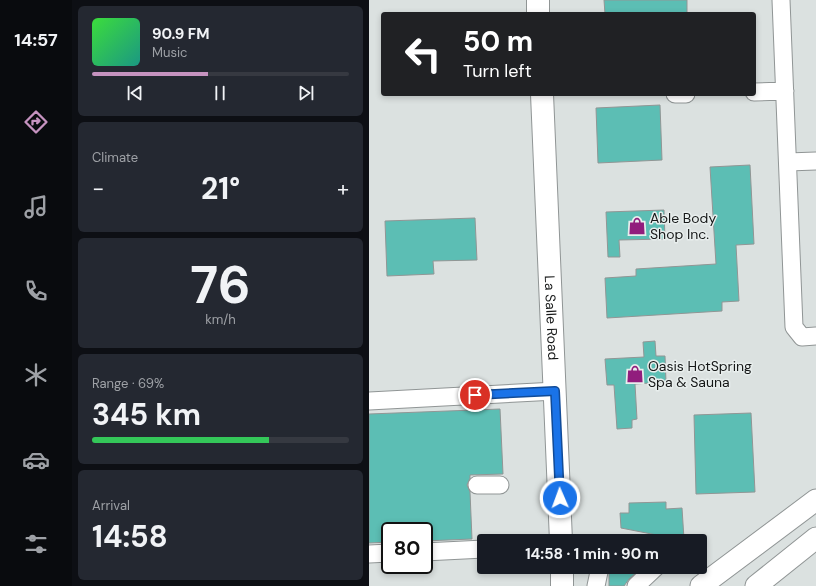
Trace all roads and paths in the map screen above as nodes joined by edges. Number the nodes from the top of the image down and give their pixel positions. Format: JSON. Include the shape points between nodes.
{"nodes":[{"id":1,"x":538,"y":0,"type":"edge"},
{"id":2,"x":781,"y":0,"type":"edge"},
{"id":3,"x":538,"y":12,"type":"edge"},
{"id":4,"x":785,"y":90,"type":"junction"},
{"id":5,"x":756,"y":92,"type":"edge"},
{"id":6,"x":541,"y":96,"type":"edge"},
{"id":7,"x":816,"y":161,"type":"edge"},
{"id":8,"x":788,"y":162,"type":"junction"},
{"id":9,"x":816,"y":336,"type":"edge"},
{"id":10,"x":555,"y":391,"type":"junction"},
{"id":11,"x":369,"y":401,"type":"edge"},
{"id":12,"x":477,"y":485,"type":"dead end"},
{"id":13,"x":500,"y":485,"type":"dead end"},
{"id":14,"x":816,"y":500,"type":"edge"},
{"id":15,"x":561,"y":534,"type":"edge"},
{"id":16,"x":816,"y":538,"type":"edge"},
{"id":17,"x":477,"y":549,"type":"edge"},
{"id":18,"x":433,"y":552,"type":"edge"},
{"id":19,"x":381,"y":553,"type":"edge"},
{"id":20,"x":369,"y":554,"type":"edge"},
{"id":21,"x":562,"y":574,"type":"edge"},
{"id":22,"x":599,"y":574,"type":"edge"},
{"id":23,"x":649,"y":574,"type":"edge"},
{"id":24,"x":563,"y":586,"type":"edge"},
{"id":25,"x":596,"y":586,"type":"edge"},
{"id":26,"x":636,"y":586,"type":"edge"},
{"id":27,"x":701,"y":586,"type":"edge"},
{"id":28,"x":756,"y":586,"type":"edge"}],
"edges":[{"from":1,"to":3,"type":"highway"},
{"from":2,"to":4,"type":"lane"},
{"from":4,"to":5,"type":"lane"},
{"from":4,"to":8,"type":"lane"},
{"from":6,"to":10,"type":"highway","name":"La Salle Road"},
{"from":7,"to":8,"type":"lane"},
{"from":8,"to":9,"type":"lane","via":[[794,327],[802,336]]},
{"from":10,"to":11,"type":"lane"},
{"from":10,"to":15,"type":"highway","name":"La Salle Road"},
{"from":12,"to":13,"type":"lane"},
{"from":14,"to":27,"type":"main road"},
{"from":16,"to":28,"type":"main road"},
{"from":17,"to":18,"type":"lane"},
{"from":19,"to":20,"type":"lane"},
{"from":21,"to":24,"type":"highway"},
{"from":22,"to":25,"type":"lane"},
{"from":23,"to":26,"type":"lane"}]}
